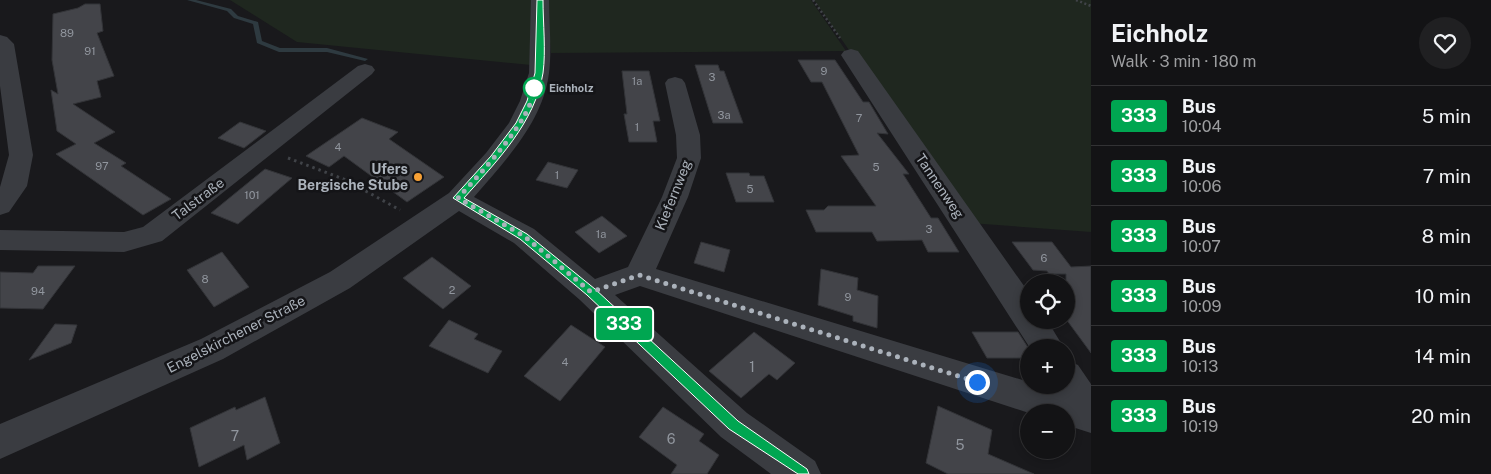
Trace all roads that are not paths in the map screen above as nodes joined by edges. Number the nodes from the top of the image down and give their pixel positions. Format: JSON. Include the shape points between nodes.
{"nodes":[{"id":1,"x":540,"y":0,"type":"edge"},
{"id":2,"x":1,"y":43,"type":"edge"},
{"id":3,"x":851,"y":55,"type":"road end"},
{"id":4,"x":365,"y":70,"type":"dead end"},
{"id":5,"x":675,"y":83,"type":"dead end"},
{"id":6,"x":458,"y":198,"type":"junction"},
{"id":7,"x":0,"y":206,"type":"edge"},
{"id":8,"x":0,"y":240,"type":"edge"},
{"id":9,"x":639,"y":275,"type":"junction"},
{"id":10,"x":591,"y":292,"type":"junction"},
{"id":11,"x":1020,"y":306,"type":"edge"},
{"id":12,"x":1075,"y":389,"type":"edge"},
{"id":13,"x":1091,"y":413,"type":"edge"},
{"id":14,"x":1091,"y":417,"type":"edge"},
{"id":15,"x":0,"y":442,"type":"edge"},
{"id":16,"x":802,"y":474,"type":"edge"}],
"edges":[{"from":1,"to":6,"type":"street","name":"Engelskirchener Straße","via":[[539,73],[531,101],[520,124]]},
{"from":2,"to":7,"type":"street","via":[[22,155],[14,186]]},
{"from":3,"to":11,"type":"street","name":"Tannenweg"},
{"from":4,"to":8,"type":"street","name":"Talstraße","via":[[152,234],[124,242]]},
{"from":5,"to":9,"type":"street","name":"Kiefernweg","via":[[688,135],[689,158]]},
{"from":6,"to":10,"type":"street","via":[[524,236]]},
{"from":6,"to":15,"type":"street","name":"Engelskirchener Straße","via":[[340,280],[212,349]]},
{"from":9,"to":10,"type":"street"},
{"from":9,"to":14,"type":"street"},
{"from":10,"to":16,"type":"street","via":[[734,425]]},
{"from":12,"to":13,"type":"street"}]}
